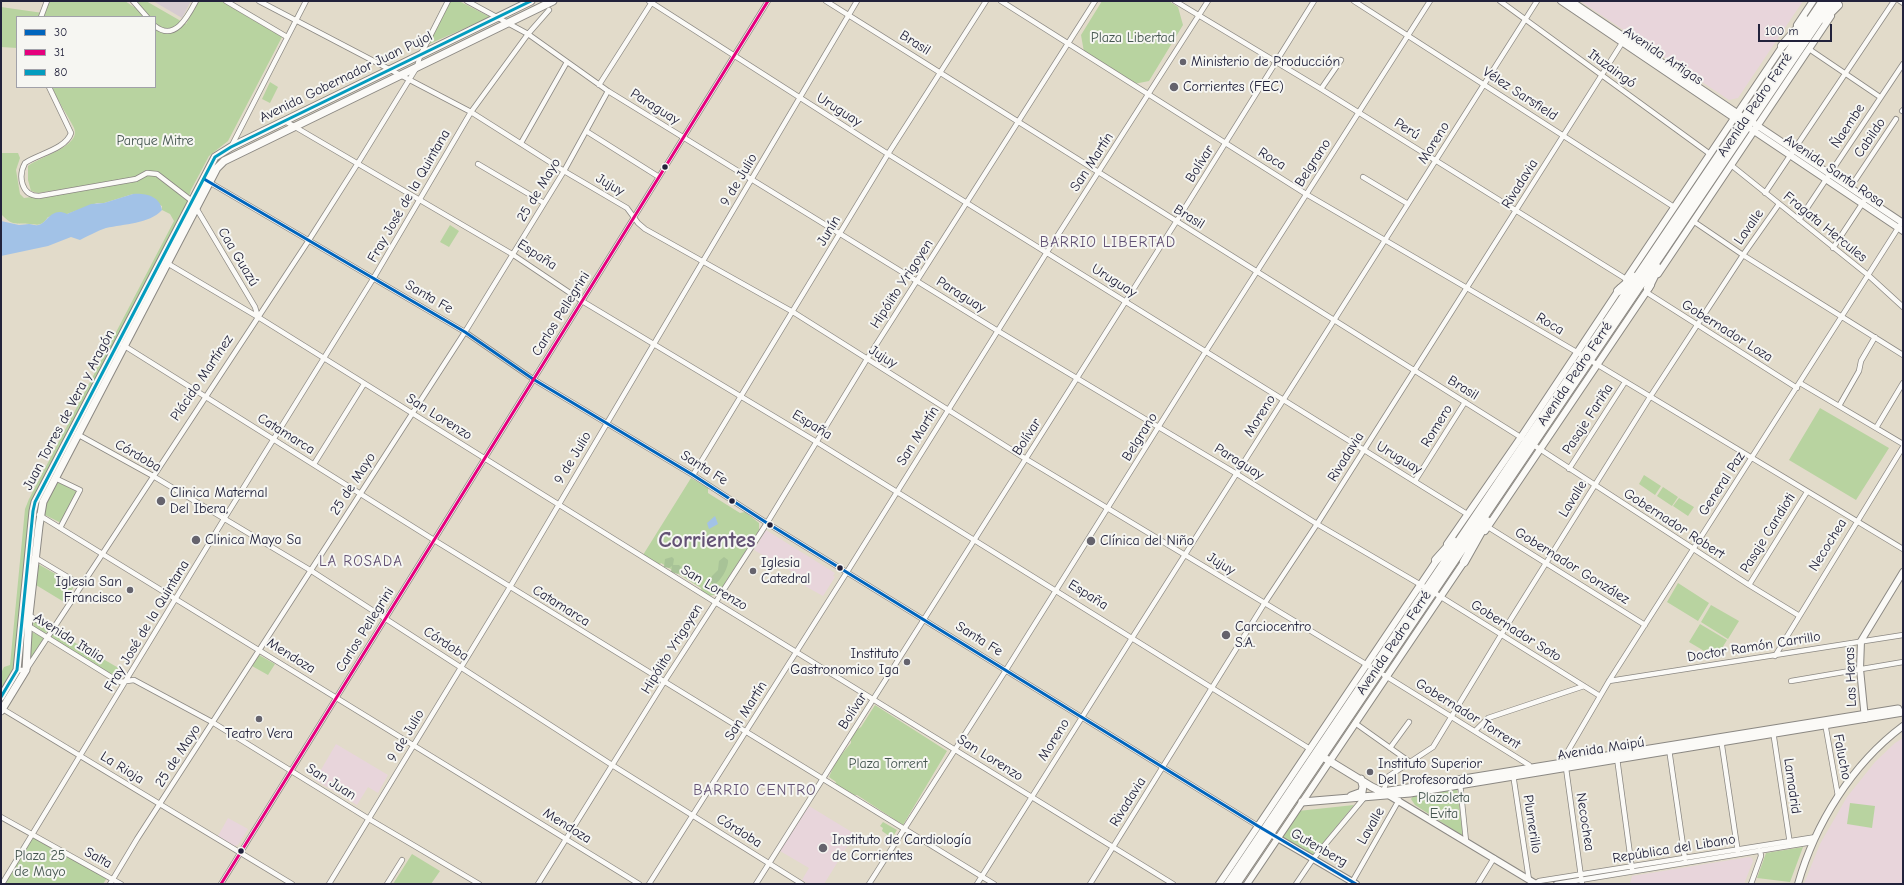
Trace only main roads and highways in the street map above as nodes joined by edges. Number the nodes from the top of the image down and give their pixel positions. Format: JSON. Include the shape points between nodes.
{"nodes":[{"id":1,"x":531,"y":1,"type":"edge"},
{"id":2,"x":553,"y":1,"type":"edge"},
{"id":3,"x":1561,"y":1,"type":"edge"},
{"id":4,"x":1571,"y":1,"type":"edge"},
{"id":5,"x":1813,"y":1,"type":"edge"},
{"id":6,"x":1822,"y":1,"type":"edge"},
{"id":7,"x":1837,"y":2,"type":"edge"},
{"id":8,"x":1782,"y":46,"type":"junction"},
{"id":9,"x":1745,"y":122,"type":"junction"},
{"id":10,"x":1791,"y":153,"type":"junction"},
{"id":11,"x":207,"y":181,"type":"junction"},
{"id":12,"x":1864,"y":201,"type":"junction"},
{"id":13,"x":1688,"y":216,"type":"junction"},
{"id":14,"x":1902,"y":225,"type":"edge"},
{"id":15,"x":165,"y":262,"type":"junction"},
{"id":16,"x":1647,"y":290,"type":"joint"},
{"id":17,"x":1618,"y":291,"type":"junction"},
{"id":18,"x":1587,"y":359,"type":"junction"},
{"id":19,"x":75,"y":433,"type":"junction"},
{"id":20,"x":1530,"y":443,"type":"junction"},
{"id":21,"x":1508,"y":482,"type":"junction"},
{"id":22,"x":1478,"y":512,"type":"junction"},
{"id":23,"x":1436,"y":560,"type":"junction"},
{"id":24,"x":1464,"y":562,"type":"junction"},
{"id":25,"x":1903,"y":572,"type":"edge"},
{"id":26,"x":1427,"y":589,"type":"junction"},
{"id":27,"x":26,"y":670,"type":"joint"},
{"id":28,"x":1376,"y":671,"type":"junction"},
{"id":29,"x":1,"y":697,"type":"edge"},
{"id":30,"x":1903,"y":708,"type":"edge"},
{"id":31,"x":2,"y":709,"type":"edge"},
{"id":32,"x":1903,"y":712,"type":"edge"},
{"id":33,"x":1865,"y":717,"type":"junction"},
{"id":34,"x":1903,"y":726,"type":"edge"},
{"id":35,"x":1319,"y":755,"type":"junction"},
{"id":36,"x":1361,"y":780,"type":"junction"},
{"id":37,"x":1459,"y":782,"type":"junction"},
{"id":38,"x":1382,"y":794,"type":"junction"},
{"id":39,"x":1390,"y":796,"type":"junction"},
{"id":40,"x":1323,"y":801,"type":"junction"},
{"id":41,"x":1302,"y":802,"type":"junction"},
{"id":42,"x":1268,"y":832,"type":"junction"},
{"id":43,"x":1353,"y":883,"type":"edge"},
{"id":44,"x":1219,"y":884,"type":"edge"},
{"id":45,"x":1228,"y":884,"type":"edge"},
{"id":46,"x":1236,"y":884,"type":"edge"},
{"id":47,"x":1247,"y":884,"type":"edge"},
{"id":48,"x":1535,"y":884,"type":"edge"},
{"id":49,"x":1798,"y":884,"type":"edge"}],
"edges":[{"from":1,"to":11,"type":"main road","name":"Avenida Gobernador Juan Pujol","via":[[231,147],[215,157]]},
{"from":2,"to":11,"type":"main road","name":"Avenida Gobernador Juan Pujol","via":[[224,161]]},
{"from":3,"to":9,"type":"main road","name":"Avenida Artigas"},
{"from":4,"to":9,"type":"main road","name":"Avenida Artigas"},
{"from":5,"to":8,"type":"main road","name":"Avenida Pedro Ferré"},
{"from":6,"to":8,"type":"highway"},
{"from":6,"to":9,"type":"highway","name":"Avenida Pedro Ferré"},
{"from":7,"to":9,"type":"highway","name":"Avenida Pedro Ferré"},
{"from":7,"to":9,"type":"main road","name":"Avenida Pedro Ferré","via":[[1808,49]]},
{"from":8,"to":9,"type":"main road","name":"Avenida Pedro Ferré"},
{"from":9,"to":10,"type":"main road","name":"Avenida Santa Rosa"},
{"from":9,"to":13,"type":"highway","name":"Avenida Pedro Ferré"},
{"from":9,"to":13,"type":"main road","name":"Avenida Pedro Ferré","via":[[1731,165]]},
{"from":9,"to":17,"type":"main road","name":"Avenida Pedro Ferré","via":[[1710,154]]},
{"from":10,"to":12,"type":"main road","name":"Avenida Santa Rosa","via":[[1825,180]]},
{"from":10,"to":12,"type":"main road","name":"Avenida Santa Rosa","via":[[1829,174]]},
{"from":11,"to":15,"type":"main road","name":"Juan Torres de Vera y Aragón","via":[[196,208]]},
{"from":11,"to":15,"type":"main road","name":"Juan Torres de Vera y Aragón","via":[[192,201]]},
{"from":12,"to":14,"type":"main road","name":"Avenida Santa Rosa"},
{"from":13,"to":16,"type":"highway"},
{"from":13,"to":17,"type":"highway","via":[[1652,247],[1627,283]]},
{"from":13,"to":18,"type":"highway","name":"Avenida Pedro Ferré"},
{"from":15,"to":19,"type":"main road","name":"Juan Torres de Vera y Aragón"},
{"from":16,"to":18,"type":"main road","name":"Avenida Pedro Ferré"},
{"from":17,"to":18,"type":"main road","name":"Avenida Pedro Ferré"},
{"from":18,"to":20,"type":"highway","name":"Avenida Pedro Ferré"},
{"from":18,"to":20,"type":"main road","name":"Avenida Pedro Ferré"},
{"from":19,"to":27,"type":"main road","name":"Juan Torres de Vera y Aragón","via":[[43,502],[40,516]]},
{"from":19,"to":29,"type":"main road","name":"Juan Torres de Vera y Aragón","via":[[32,511],[17,670]]},
{"from":20,"to":21,"type":"highway","name":"Avenida Pedro Ferré"},
{"from":20,"to":22,"type":"highway","name":"Avenida Pedro Ferré"},
{"from":20,"to":23,"type":"main road","name":"Avenida Pedro Ferré","via":[[1467,514]]},
{"from":20,"to":24,"type":"main road","name":"Avenida Pedro Ferré","via":[[1488,527]]},
{"from":21,"to":24,"type":"highway"},
{"from":21,"to":26,"type":"highway","name":"Avenida Pedro Ferré"},
{"from":22,"to":23,"type":"highway"},
{"from":22,"to":26,"type":"highway","name":"Avenida Pedro Ferré"},
{"from":23,"to":26,"type":"main road","name":"Avenida Pedro Ferré"},
{"from":24,"to":28,"type":"main road","name":"Avenida Pedro Ferré","via":[[1440,597]]},
{"from":25,"to":33,"type":"main road","name":"Las Heras","via":[[1861,641],[1860,669]]},
{"from":26,"to":28,"type":"highway","name":"Avenida Pedro Ferré"},
{"from":26,"to":28,"type":"main road","name":"Avenida Pedro Ferré"},
{"from":27,"to":31,"type":"main road","name":"Plácido Martínez"},
{"from":28,"to":35,"type":"highway","name":"Avenida Pedro Ferré"},
{"from":28,"to":35,"type":"main road","name":"Avenida Pedro Ferré"},
{"from":28,"to":35,"type":"main road","name":"Avenida Pedro Ferré","via":[[1355,723]]},
{"from":30,"to":33,"type":"main road","name":"Avenida Maipú"},
{"from":32,"to":33,"type":"main road","name":"Avenida Maipú"},
{"from":33,"to":37,"type":"main road","name":"Avenida Maipú"},
{"from":34,"to":49,"type":"main road","via":[[1876,750],[1838,796],[1815,840]]},
{"from":35,"to":36,"type":"main road"},
{"from":35,"to":41,"type":"main road"},
{"from":35,"to":42,"type":"highway"},
{"from":35,"to":42,"type":"main road","via":[[1283,788]]},
{"from":36,"to":38,"type":"main road"},
{"from":36,"to":40,"type":"main road","via":[[1361,793]]},
{"from":37,"to":38,"type":"main road","name":"Avenida Maipú"},
{"from":37,"to":39,"type":"main road","name":"Avenida Maipú"},
{"from":38,"to":39,"type":"main road"},
{"from":38,"to":40,"type":"main road","name":"Avenida Maipú"},
{"from":39,"to":48,"type":"main road"},
{"from":40,"to":41,"type":"main road","name":"Avenida Maipú"},
{"from":41,"to":42,"type":"main road"},
{"from":42,"to":43,"type":"main road","name":"Gutenberg"},
{"from":42,"to":44,"type":"main road"},
{"from":42,"to":45,"type":"highway"},
{"from":42,"to":46,"type":"highway"},
{"from":42,"to":47,"type":"main road"}]}
